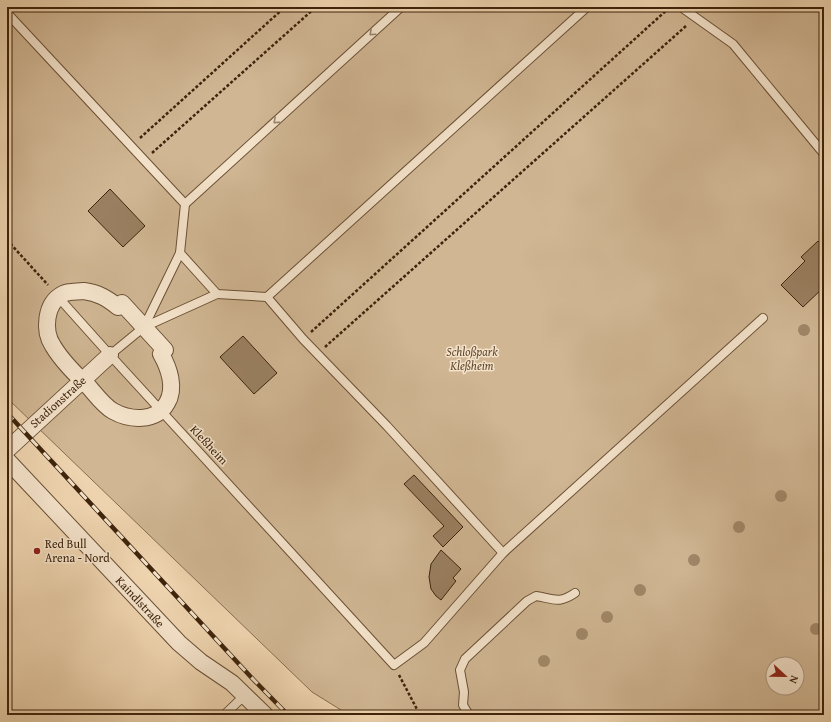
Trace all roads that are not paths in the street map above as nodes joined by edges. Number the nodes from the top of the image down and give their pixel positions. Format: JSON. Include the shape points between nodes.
{"nodes":[{"id":1,"x":401,"y":7,"type":"edge"},
{"id":2,"x":587,"y":7,"type":"edge"},
{"id":3,"x":681,"y":7,"type":"edge"},
{"id":4,"x":7,"y":13,"type":"edge"},
{"id":5,"x":824,"y":154,"type":"edge"},
{"id":6,"x":185,"y":204,"type":"junction"},
{"id":7,"x":180,"y":253,"type":"junction"},
{"id":8,"x":217,"y":294,"type":"junction"},
{"id":9,"x":267,"y":297,"type":"junction"},
{"id":10,"x":59,"y":298,"type":"junction"},
{"id":11,"x":764,"y":318,"type":"dead end"},
{"id":12,"x":144,"y":327,"type":"junction"},
{"id":13,"x":110,"y":355,"type":"junction"},
{"id":14,"x":82,"y":380,"type":"junction"},
{"id":15,"x":161,"y":410,"type":"junction"},
{"id":16,"x":7,"y":450,"type":"edge"},
{"id":17,"x":7,"y":460,"type":"edge"},
{"id":18,"x":503,"y":553,"type":"junction"},
{"id":19,"x":575,"y":593,"type":"dead end"},
{"id":20,"x":245,"y":695,"type":"junction"},
{"id":21,"x":224,"y":715,"type":"edge"},
{"id":22,"x":265,"y":715,"type":"edge"},
{"id":23,"x":469,"y":715,"type":"edge"}],
"edges":[{"from":1,"to":6,"type":"lane","one_way":true},
{"from":2,"to":9,"type":"lane"},
{"from":3,"to":5,"type":"lane","via":[[733,44]]},
{"from":4,"to":6,"type":"lane"},
{"from":6,"to":7,"type":"lane"},
{"from":7,"to":8,"type":"lane"},
{"from":7,"to":12,"type":"lane"},
{"from":8,"to":9,"type":"lane"},
{"from":8,"to":12,"type":"lane"},
{"from":9,"to":18,"type":"lane"},
{"from":10,"to":12,"type":"street","via":[[62,294],[71,292],[96,293],[118,307],[122,303]]},
{"from":10,"to":13,"type":"lane","name":"Kleßheim"},
{"from":10,"to":14,"type":"street","via":[[47,315],[47,328],[52,345]]},
{"from":11,"to":18,"type":"lane"},
{"from":12,"to":13,"type":"lane"},
{"from":12,"to":15,"type":"street","via":[[165,350],[161,354],[168,365],[171,393],[167,404]]},
{"from":13,"to":14,"type":"street","name":"Stadionstraße"},
{"from":13,"to":15,"type":"lane","name":"Kleßheim"},
{"from":14,"to":15,"type":"street","via":[[111,410],[124,416],[145,418],[154,416]]},
{"from":14,"to":16,"type":"street","name":"Stadionstraße"},
{"from":15,"to":18,"type":"lane","name":"Kleßheim","via":[[394,665],[424,643]]},
{"from":17,"to":20,"type":"street","name":"Kaindlstraße","via":[[179,643]]},
{"from":19,"to":23,"type":"lane","via":[[565,600],[536,596],[527,601],[465,659],[460,670],[464,704]]},
{"from":20,"to":21,"type":"lane"},
{"from":20,"to":22,"type":"street","name":"Kaindlstraße"}]}
